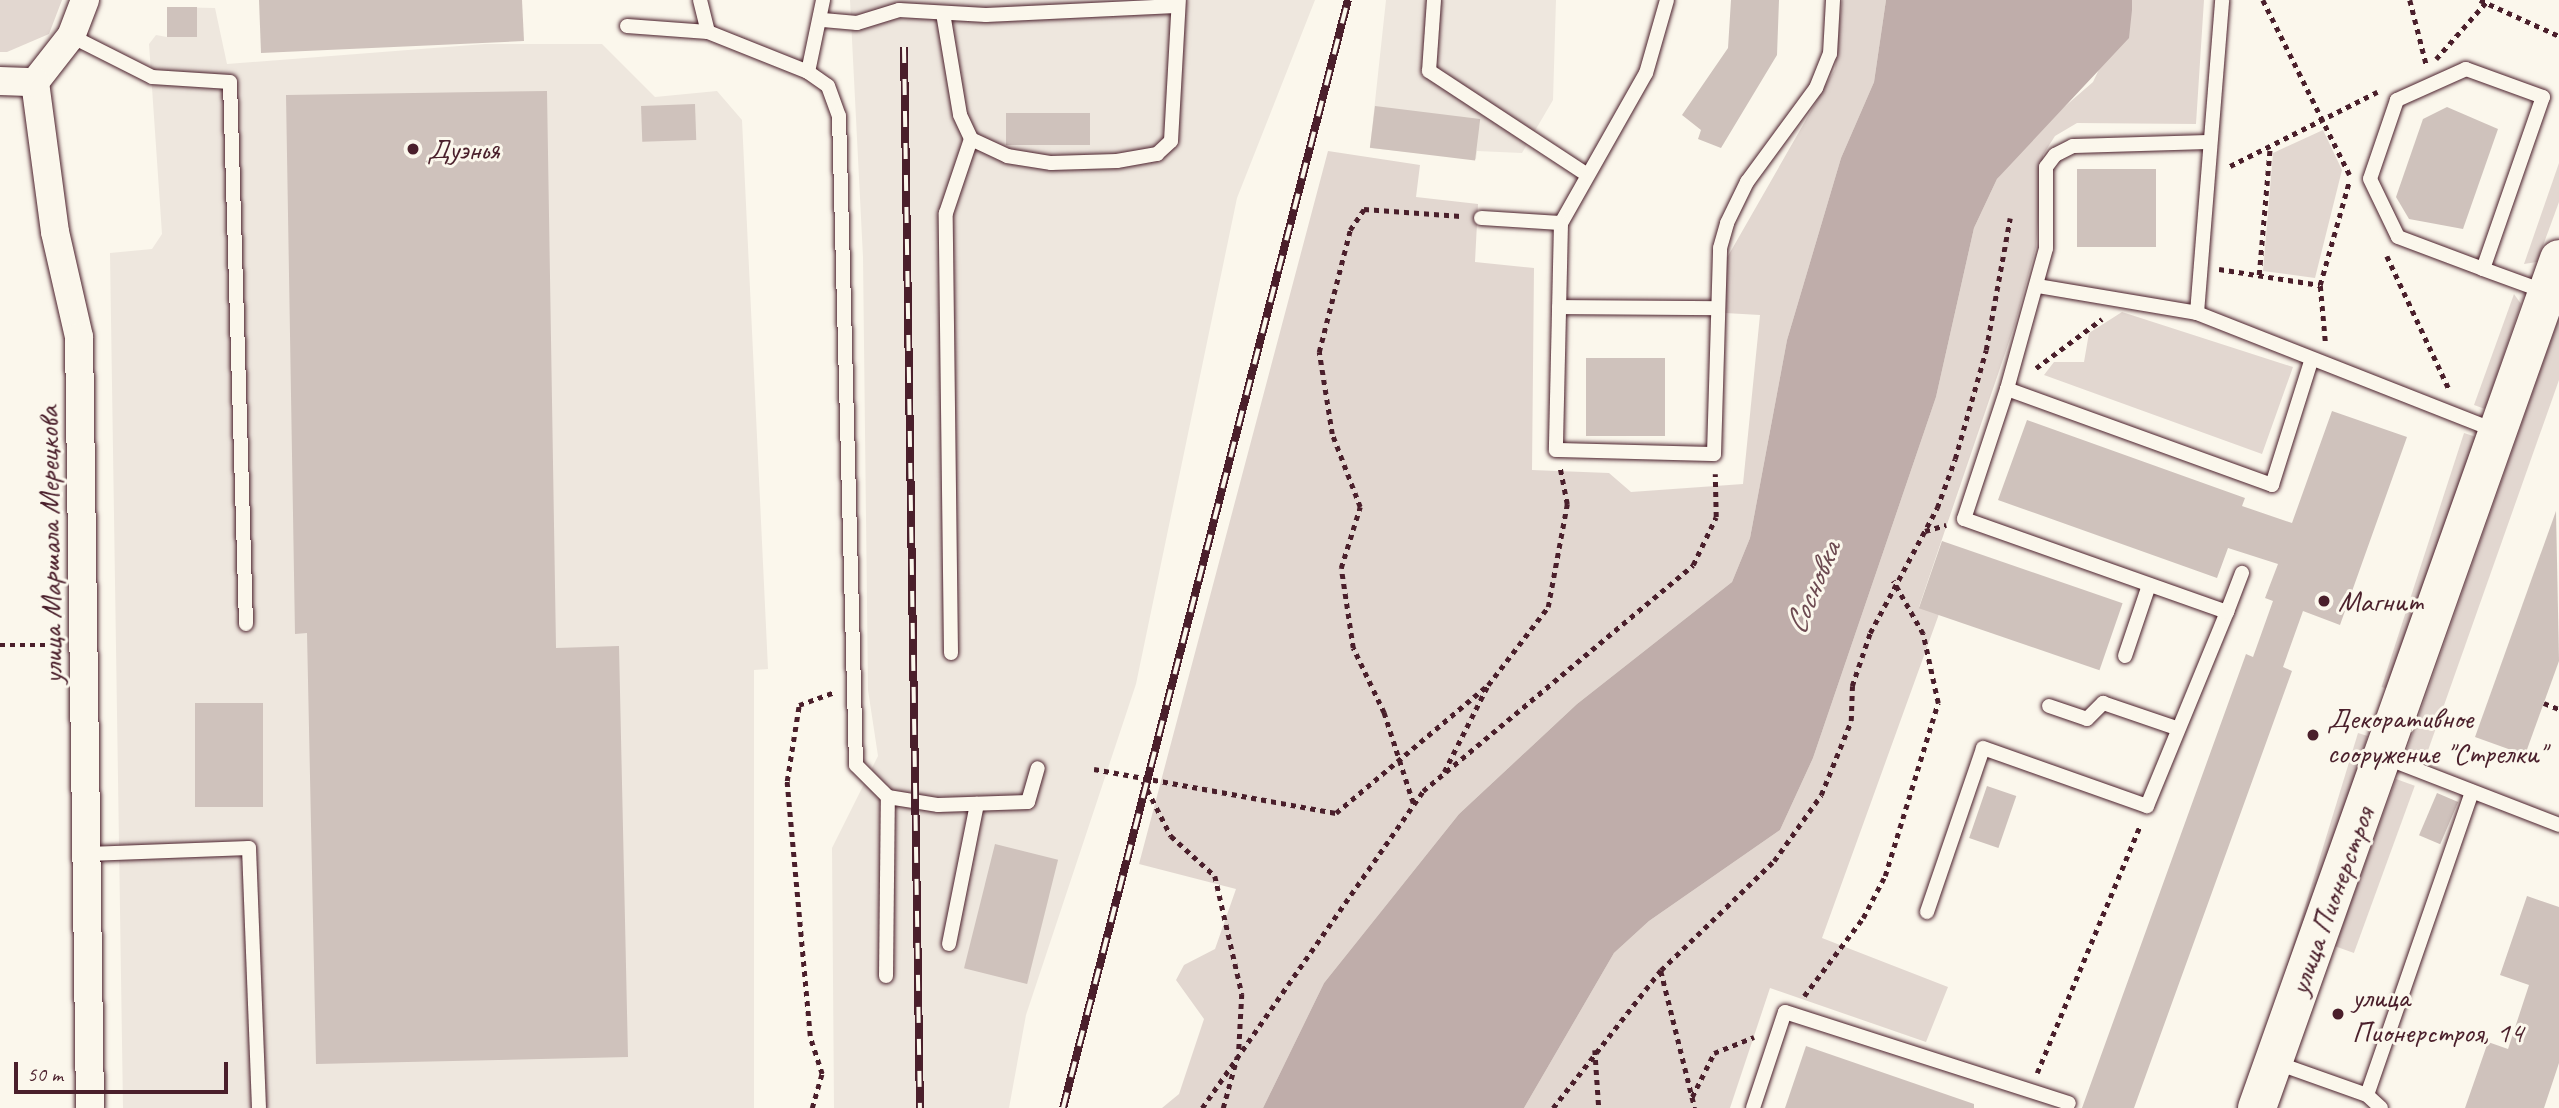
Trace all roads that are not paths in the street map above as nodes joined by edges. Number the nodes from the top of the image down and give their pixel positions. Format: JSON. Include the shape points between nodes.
{"nodes":[{"id":1,"x":85,"y":0,"type":"edge"},
{"id":2,"x":700,"y":0,"type":"edge"},
{"id":3,"x":823,"y":0,"type":"edge"},
{"id":4,"x":1434,"y":0,"type":"edge"},
{"id":5,"x":1667,"y":0,"type":"edge"},
{"id":6,"x":1833,"y":0,"type":"edge"},
{"id":7,"x":2222,"y":0,"type":"edge"},
{"id":8,"x":1177,"y":3,"type":"edge"},
{"id":9,"x":943,"y":13,"type":"junction"},
{"id":10,"x":823,"y":20,"type":"junction"},
{"id":11,"x":627,"y":26,"type":"dead end"},
{"id":12,"x":708,"y":32,"type":"junction"},
{"id":13,"x":71,"y":36,"type":"junction"},
{"id":14,"x":808,"y":72,"type":"junction"},
{"id":15,"x":0,"y":81,"type":"edge"},
{"id":16,"x":36,"y":82,"type":"junction"},
{"id":17,"x":971,"y":139,"type":"junction"},
{"id":18,"x":2209,"y":142,"type":"junction"},
{"id":19,"x":1584,"y":173,"type":"junction"},
{"id":20,"x":1481,"y":218,"type":"road end"},
{"id":21,"x":1561,"y":223,"type":"junction"},
{"id":22,"x":2483,"y":269,"type":"junction"},
{"id":23,"x":2553,"y":276,"type":"edge"},
{"id":24,"x":2038,"y":286,"type":"junction"},
{"id":25,"x":1559,"y":307,"type":"junction"},
{"id":26,"x":1718,"y":308,"type":"junction"},
{"id":27,"x":2197,"y":313,"type":"junction"},
{"id":28,"x":2311,"y":361,"type":"junction"},
{"id":29,"x":2007,"y":389,"type":"junction"},
{"id":30,"x":2497,"y":432,"type":"junction"},
{"id":31,"x":2242,"y":573,"type":"dead end"},
{"id":32,"x":2149,"y":585,"type":"junction"},
{"id":33,"x":2227,"y":612,"type":"junction"},
{"id":34,"x":246,"y":624,"type":"dead end"},
{"id":35,"x":951,"y":653,"type":"dead end"},
{"id":36,"x":2125,"y":656,"type":"dead end"},
{"id":37,"x":2049,"y":706,"type":"dead end"},
{"id":38,"x":2176,"y":728,"type":"junction"},
{"id":39,"x":2382,"y":757,"type":"junction"},
{"id":40,"x":1038,"y":768,"type":"dead end"},
{"id":41,"x":2472,"y":792,"type":"junction"},
{"id":42,"x":888,"y":797,"type":"junction"},
{"id":43,"x":977,"y":804,"type":"junction"},
{"id":44,"x":2559,"y":825,"type":"edge"},
{"id":45,"x":88,"y":854,"type":"junction"},
{"id":46,"x":1927,"y":912,"type":"dead end"},
{"id":47,"x":949,"y":944,"type":"dead end"},
{"id":48,"x":886,"y":976,"type":"dead end"},
{"id":49,"x":2274,"y":1062,"type":"junction"},
{"id":50,"x":2367,"y":1095,"type":"junction"},
{"id":51,"x":2069,"y":1103,"type":"dead end"},
{"id":52,"x":90,"y":1108,"type":"edge"},
{"id":53,"x":260,"y":1108,"type":"edge"},
{"id":54,"x":1753,"y":1108,"type":"edge"},
{"id":55,"x":2257,"y":1108,"type":"edge"},
{"id":56,"x":2381,"y":1108,"type":"edge"}],
"edges":[{"from":1,"to":13,"type":"street"},
{"from":2,"to":12,"type":"lane"},
{"from":3,"to":10,"type":"lane"},
{"from":4,"to":19,"type":"lane","via":[[1430,71]]},
{"from":5,"to":19,"type":"lane","via":[[1646,73]]},
{"from":6,"to":26,"type":"lane","via":[[1829,54],[1816,88],[1747,182],[1727,223]]},
{"from":7,"to":18,"type":"lane"},
{"from":8,"to":9,"type":"lane"},
{"from":8,"to":17,"type":"lane","via":[[1177,116],[1171,141],[1157,154],[1051,163],[1007,156]]},
{"from":9,"to":10,"type":"lane","via":[[899,10],[857,23]]},
{"from":9,"to":17,"type":"lane","via":[[960,116]]},
{"from":10,"to":14,"type":"lane"},
{"from":11,"to":12,"type":"lane"},
{"from":12,"to":14,"type":"lane"},
{"from":13,"to":16,"type":"street"},
{"from":13,"to":34,"type":"lane","via":[[152,77],[230,82]]},
{"from":14,"to":42,"type":"lane","via":[[828,86],[839,116],[856,765]]},
{"from":15,"to":16,"type":"street"},
{"from":16,"to":45,"type":"street","name":"улица Маршала Мерецкова","via":[[55,232],[79,337]]},
{"from":17,"to":35,"type":"lane","via":[[946,213]]},
{"from":18,"to":24,"type":"lane","via":[[2073,146],[2055,155],[2046,167],[2046,248]]},
{"from":18,"to":27,"type":"lane"},
{"from":19,"to":21,"type":"lane"},
{"from":20,"to":21,"type":"lane"},
{"from":21,"to":25,"type":"lane"},
{"from":22,"to":22,"type":"lane","via":[[2398,237],[2370,178],[2398,100],[2466,69],[2543,97]]},
{"from":22,"to":23,"type":"lane"},
{"from":23,"to":30,"type":"street","name":"улица Пионерстроя"},
{"from":24,"to":27,"type":"lane"},
{"from":24,"to":29,"type":"lane"},
{"from":25,"to":26,"type":"lane"},
{"from":25,"to":26,"type":"lane","via":[[1556,450],[1714,454]]},
{"from":27,"to":28,"type":"lane"},
{"from":28,"to":29,"type":"lane","via":[[2272,485]]},
{"from":28,"to":30,"type":"lane"},
{"from":29,"to":32,"type":"lane","via":[[1964,519]]},
{"from":30,"to":39,"type":"street","name":"улица Пионерстроя"},
{"from":31,"to":33,"type":"lane"},
{"from":32,"to":33,"type":"lane"},
{"from":32,"to":36,"type":"lane"},
{"from":33,"to":38,"type":"lane"},
{"from":37,"to":38,"type":"lane","via":[[2087,719],[2103,703]]},
{"from":38,"to":46,"type":"lane","via":[[2147,806],[1983,748]]},
{"from":39,"to":41,"type":"lane"},
{"from":39,"to":49,"type":"street","name":"улица Пионерстроя"},
{"from":40,"to":43,"type":"lane","via":[[1027,802]]},
{"from":41,"to":44,"type":"lane"},
{"from":41,"to":50,"type":"lane"},
{"from":42,"to":43,"type":"lane"},
{"from":42,"to":48,"type":"lane"},
{"from":43,"to":47,"type":"lane"},
{"from":45,"to":52,"type":"street","name":"улица Маршала Мерецкова"},
{"from":45,"to":53,"type":"lane","via":[[249,848]]},
{"from":49,"to":50,"type":"lane"},
{"from":49,"to":55,"type":"street","name":"улица Пионерстроя"},
{"from":50,"to":56,"type":"lane"},
{"from":51,"to":54,"type":"lane","via":[[1785,1012]]}]}
